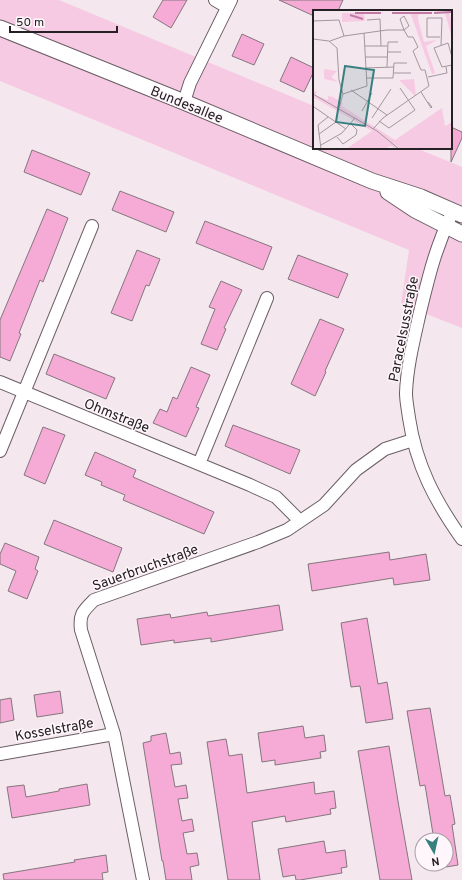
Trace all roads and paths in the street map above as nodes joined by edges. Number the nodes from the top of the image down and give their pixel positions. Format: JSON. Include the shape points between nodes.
{"nodes":[{"id":1,"x":215,"y":0,"type":"edge"},
{"id":2,"x":229,"y":4,"type":"edge"},
{"id":3,"x":0,"y":28,"type":"edge"},
{"id":4,"x":184,"y":102,"type":"junction"},
{"id":5,"x":372,"y":181,"type":"junction"},
{"id":6,"x":458,"y":213,"type":"edge"},
{"id":7,"x":92,"y":226,"type":"dead end"},
{"id":8,"x":446,"y":227,"type":"junction"},
{"id":9,"x":462,"y":234,"type":"edge"},
{"id":10,"x":267,"y":298,"type":"dead end"},
{"id":11,"x":0,"y":382,"type":"edge"},
{"id":12,"x":25,"y":393,"type":"junction"},
{"id":13,"x":413,"y":440,"type":"junction"},
{"id":14,"x":0,"y":451,"type":"edge"},
{"id":15,"x":199,"y":464,"type":"junction"},
{"id":16,"x":300,"y":521,"type":"junction"},
{"id":17,"x":462,"y":539,"type":"edge"},
{"id":18,"x":114,"y":734,"type":"junction"},
{"id":19,"x":0,"y":754,"type":"edge"},
{"id":20,"x":143,"y":880,"type":"edge"}],
"edges":[{"from":1,"to":2,"type":"street"},
{"from":2,"to":4,"type":"street","via":[[190,84]]},
{"from":3,"to":4,"type":"street","name":"Bundesallee"},
{"from":4,"to":5,"type":"street","name":"Bundesallee"},
{"from":5,"to":6,"type":"street","name":"Bundesallee"},
{"from":5,"to":8,"type":"street","name":"Bundesallee"},
{"from":6,"to":8,"type":"street","name":"Paracelsusstraße"},
{"from":7,"to":12,"type":"street"},
{"from":8,"to":9,"type":"street","name":"Bundesallee"},
{"from":8,"to":13,"type":"street","name":"Paracelsusstraße","via":[[431,265],[408,364],[406,395]]},
{"from":10,"to":15,"type":"street"},
{"from":11,"to":12,"type":"street","name":"Ohmstraße"},
{"from":12,"to":14,"type":"street"},
{"from":12,"to":15,"type":"street","name":"Ohmstraße"},
{"from":13,"to":16,"type":"street","name":"Sauerbruchstraße","via":[[385,449],[356,470],[324,505]]},
{"from":13,"to":17,"type":"street","name":"Paracelsusstraße","via":[[430,487]]},
{"from":15,"to":16,"type":"street","name":"Ohmstraße","via":[[276,497]]},
{"from":16,"to":18,"type":"street","name":"Sauerbruchstraße","via":[[287,530],[258,542],[94,600],[85,609],[80,619],[81,630]]},
{"from":18,"to":19,"type":"street","name":"Kosselstraße"},
{"from":18,"to":20,"type":"street","name":"Sauerbruchstraße"}]}
